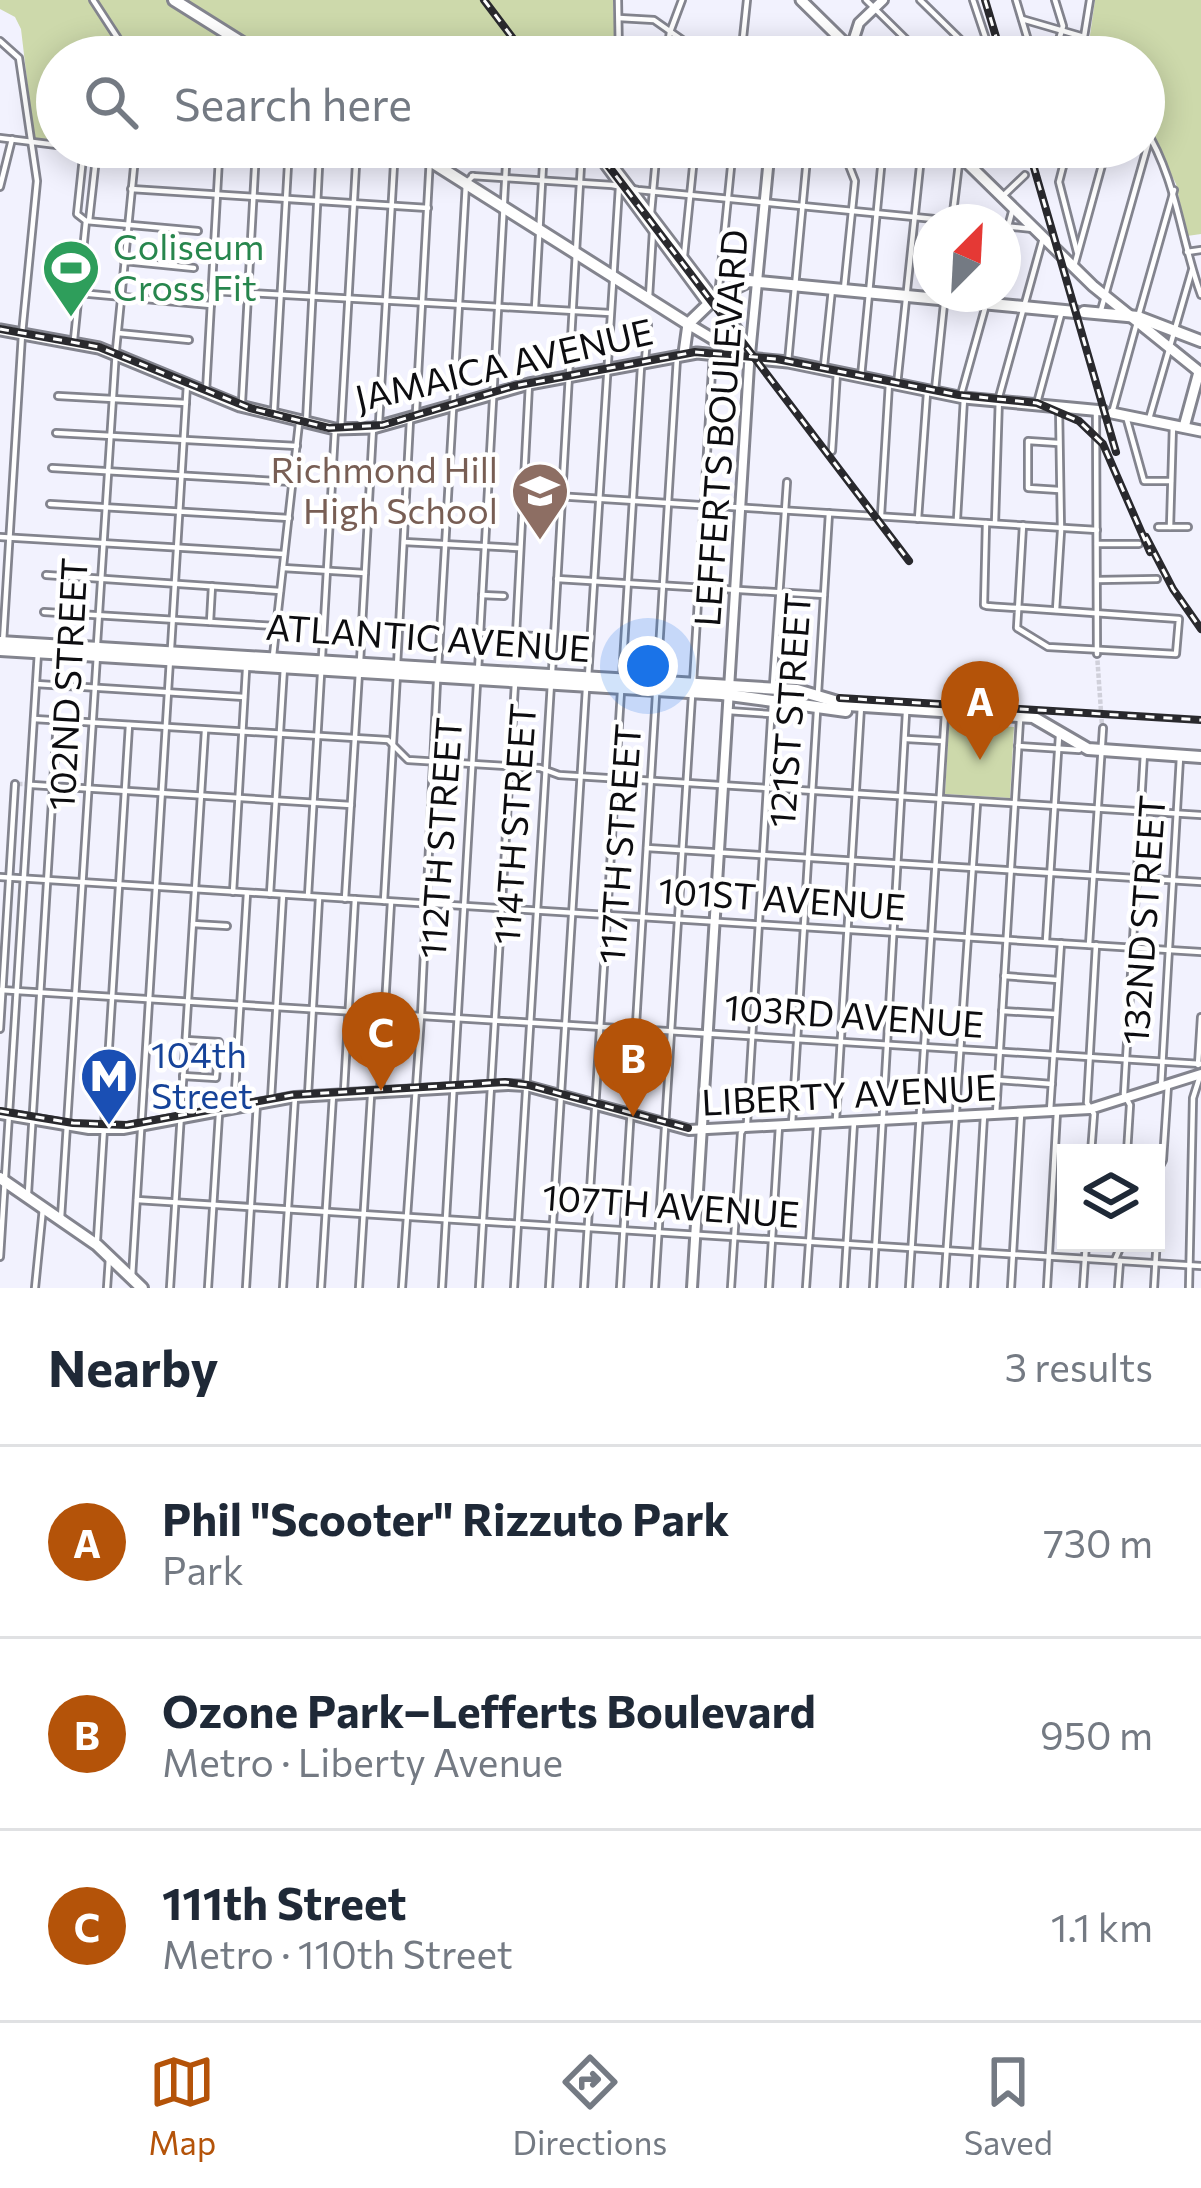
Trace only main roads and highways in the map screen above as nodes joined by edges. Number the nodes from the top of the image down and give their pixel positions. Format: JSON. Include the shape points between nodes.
{"nodes":[{"id":1,"x":174,"y":0,"type":"edge"},
{"id":2,"x":801,"y":0,"type":"edge"},
{"id":3,"x":231,"y":36,"type":"edge"},
{"id":4,"x":834,"y":36,"type":"edge"},
{"id":5,"x":444,"y":168,"type":"edge"},
{"id":6,"x":972,"y":168,"type":"edge"},
{"id":7,"x":913,"y":296,"type":"edge"},
{"id":8,"x":1021,"y":306,"type":"edge"},
{"id":9,"x":688,"y":324,"type":"junction"},
{"id":10,"x":1148,"y":324,"type":"junction"},
{"id":11,"x":0,"y":330,"type":"edge"},
{"id":12,"x":1201,"y":340,"type":"edge"},
{"id":13,"x":721,"y":352,"type":"junction"},
{"id":14,"x":680,"y":354,"type":"junction"},
{"id":15,"x":1200,"y":372,"type":"edge"},
{"id":16,"x":1179,"y":425,"type":"junction"},
{"id":17,"x":1201,"y":431,"type":"edge"},
{"id":18,"x":1,"y":644,"type":"edge"},
{"id":19,"x":97,"y":651,"type":"junction"},
{"id":20,"x":170,"y":656,"type":"junction"},
{"id":21,"x":322,"y":665,"type":"junction"},
{"id":22,"x":478,"y":675,"type":"junction"},
{"id":23,"x":551,"y":680,"type":"junction"},
{"id":24,"x":1059,"y":738,"type":"junction"},
{"id":25,"x":1101,"y":753,"type":"junction"},
{"id":26,"x":1201,"y":759,"type":"edge"},
{"id":27,"x":2,"y":1180,"type":"edge"},
{"id":28,"x":142,"y":1288,"type":"edge"}],
"edges":[{"from":1,"to":3,"type":"main road"},
{"from":2,"to":4,"type":"main road"},
{"from":5,"to":9,"type":"main road"},
{"from":6,"to":10,"type":"main road","via":[[1105,296]]},
{"from":7,"to":9,"type":"main road","via":[[757,281],[715,298]]},
{"from":8,"to":10,"type":"main road"},
{"from":9,"to":13,"type":"main road"},
{"from":9,"to":14,"type":"main road","name":"117TH STREET"},
{"from":10,"to":12,"type":"main road"},
{"from":10,"to":15,"type":"main road"},
{"from":11,"to":14,"type":"main road","name":"JAMAICA AVENUE","via":[[116,353],[240,406],[338,429],[376,428],[529,384]]},
{"from":13,"to":14,"type":"main road","name":"JAMAICA AVENUE"},
{"from":13,"to":16,"type":"main road","via":[[962,398]]},
{"from":15,"to":16,"type":"main road"},
{"from":16,"to":17,"type":"main road"},
{"from":18,"to":19,"type":"main road","name":"ATLANTIC AVENUE"},
{"from":18,"to":19,"type":"main road","name":"ATLANTIC AVENUE"},
{"from":19,"to":20,"type":"main road","name":"ATLANTIC AVENUE"},
{"from":20,"to":21,"type":"main road","name":"ATLANTIC AVENUE"},
{"from":20,"to":21,"type":"main road","name":"ATLANTIC AVENUE"},
{"from":21,"to":22,"type":"main road","name":"ATLANTIC AVENUE"},
{"from":22,"to":23,"type":"main road","name":"ATLANTIC AVENUE"},
{"from":22,"to":23,"type":"main road","name":"ATLANTIC AVENUE"},
{"from":23,"to":24,"type":"main road","name":"ATLANTIC AVENUE","via":[[1044,721]]},
{"from":24,"to":25,"type":"main road","name":"ATLANTIC AVENUE"},
{"from":24,"to":25,"type":"main road","name":"ATLANTIC AVENUE"},
{"from":25,"to":26,"type":"main road","name":"ATLANTIC AVENUE"},
{"from":27,"to":28,"type":"main road","via":[[97,1245]]}]}
